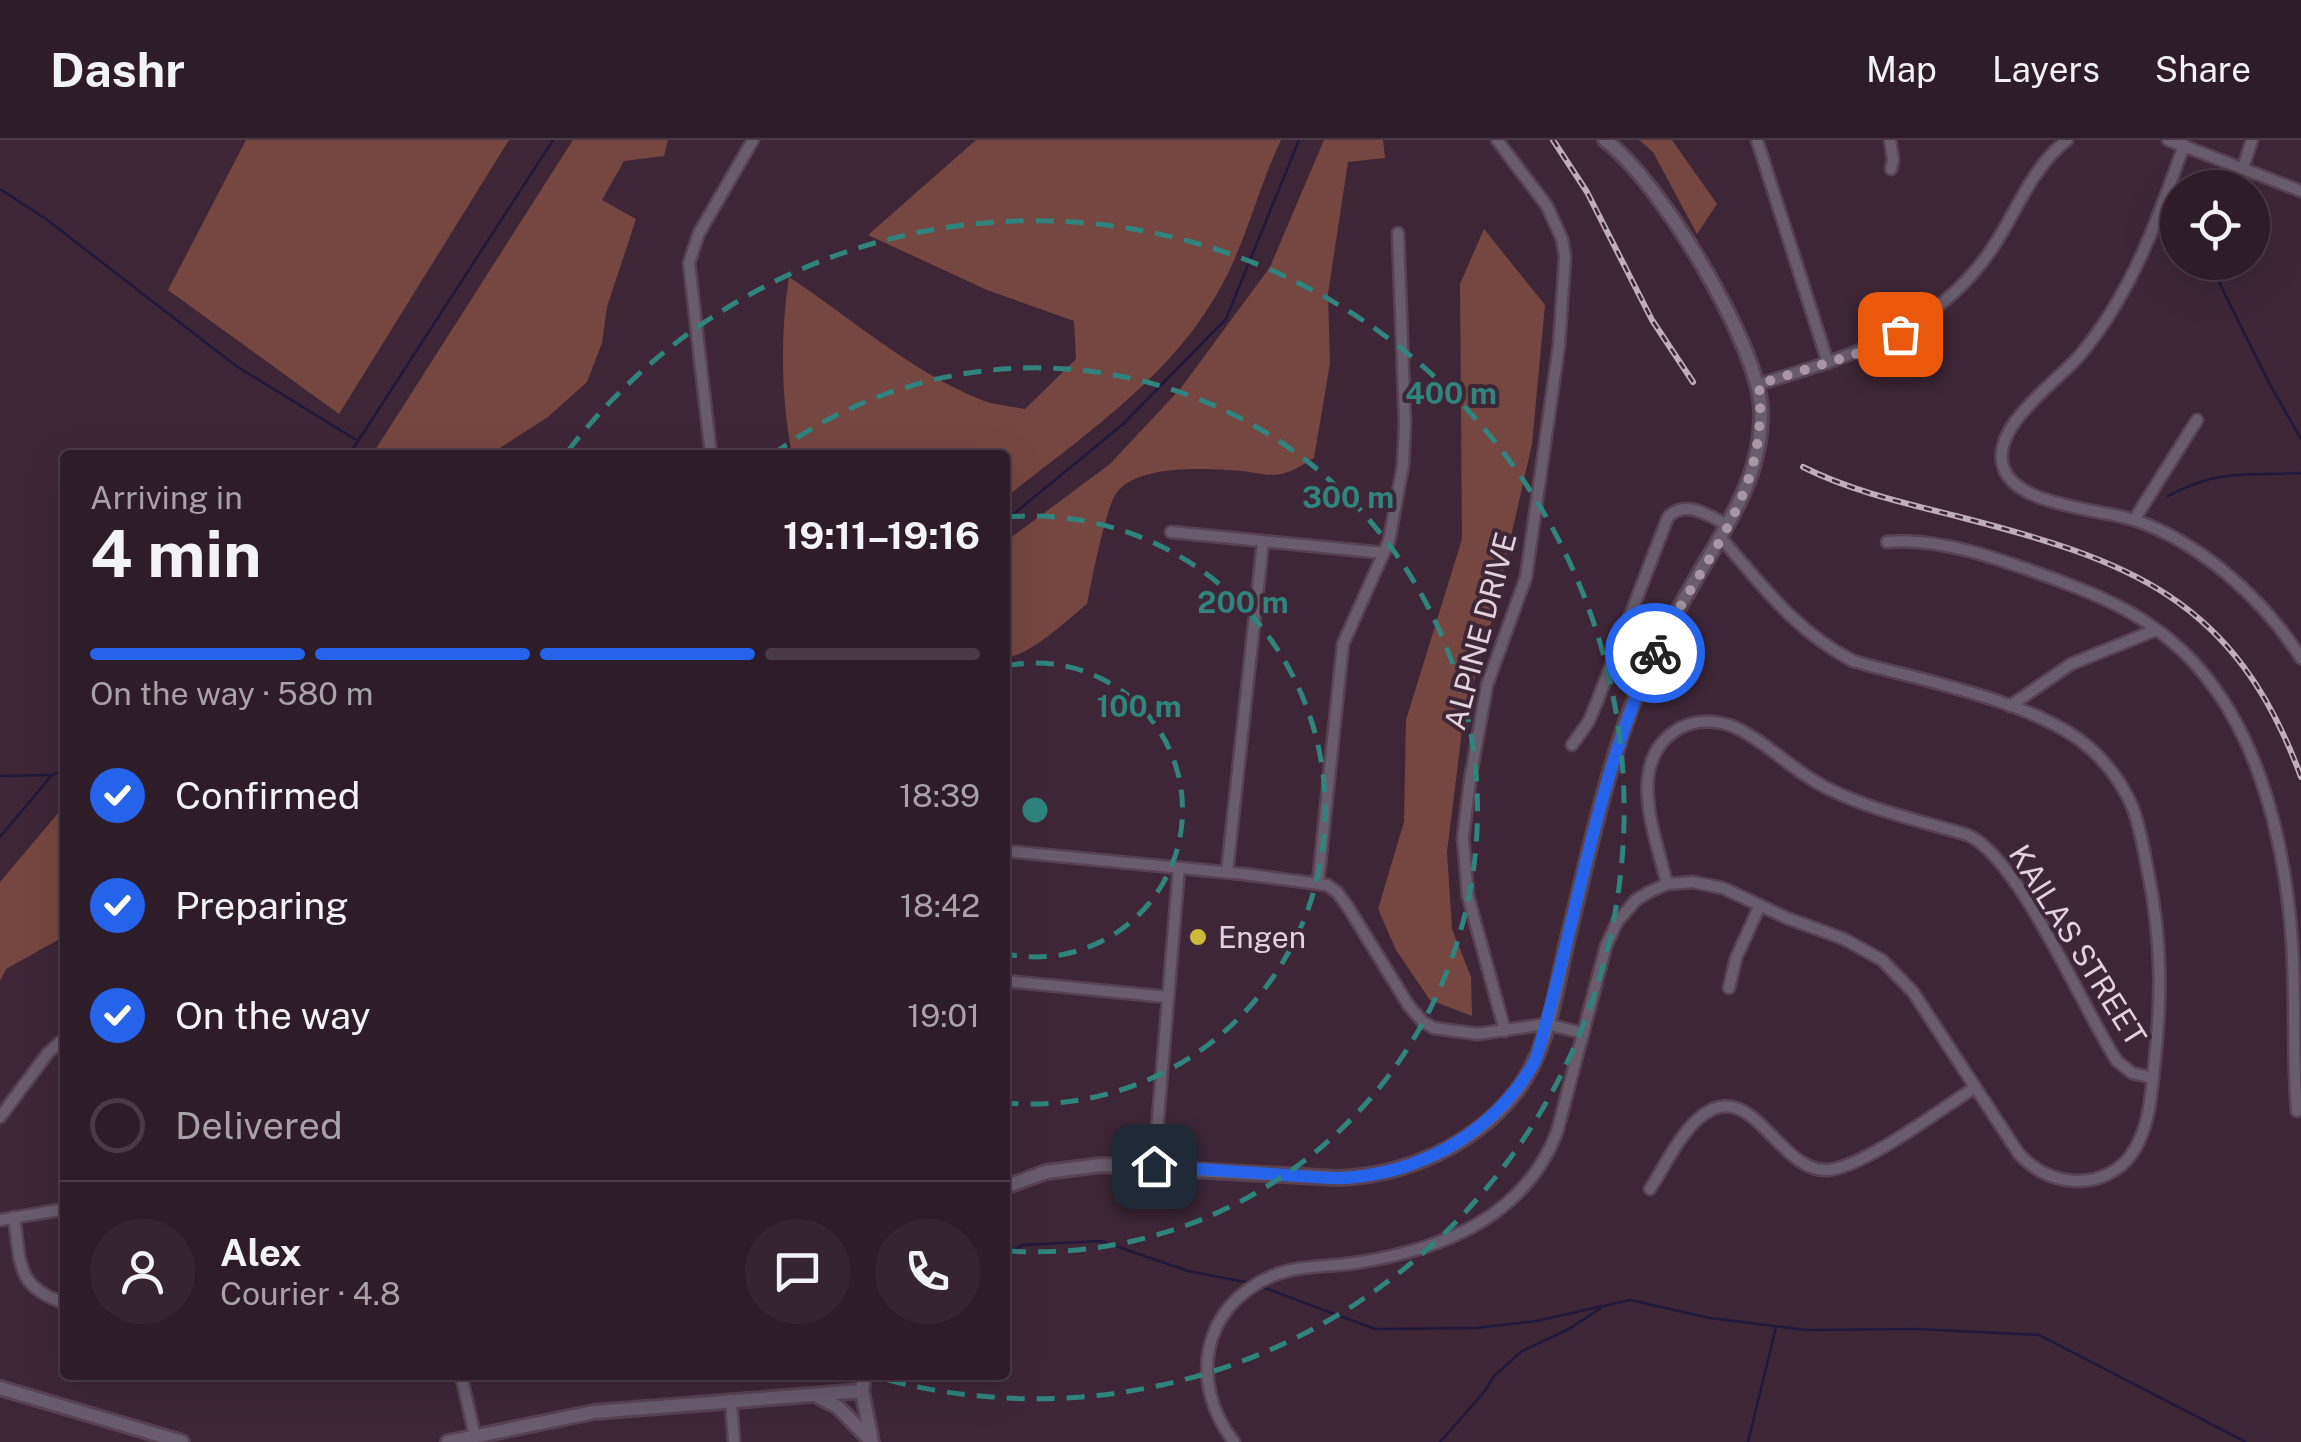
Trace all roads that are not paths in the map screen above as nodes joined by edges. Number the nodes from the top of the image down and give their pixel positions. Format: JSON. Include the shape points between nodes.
{"nodes":[{"id":1,"x":753,"y":140,"type":"edge"},
{"id":2,"x":1497,"y":140,"type":"edge"},
{"id":3,"x":1605,"y":140,"type":"edge"},
{"id":4,"x":1757,"y":140,"type":"edge"},
{"id":5,"x":1890,"y":140,"type":"edge"},
{"id":6,"x":2066,"y":140,"type":"edge"},
{"id":7,"x":2168,"y":140,"type":"edge"},
{"id":8,"x":2252,"y":140,"type":"edge"},
{"id":9,"x":2184,"y":145,"type":"junction"},
{"id":10,"x":2243,"y":168,"type":"junction"},
{"id":11,"x":1890,"y":169,"type":"dead end"},
{"id":12,"x":2301,"y":191,"type":"edge"},
{"id":13,"x":1398,"y":233,"type":"dead end"},
{"id":14,"x":1828,"y":363,"type":"junction"},
{"id":15,"x":1759,"y":384,"type":"junction"},
{"id":16,"x":2197,"y":420,"type":"dead end"},
{"id":17,"x":710,"y":450,"type":"edge"},
{"id":18,"x":2134,"y":520,"type":"junction"},
{"id":19,"x":1171,"y":532,"type":"dead end"},
{"id":20,"x":1725,"y":532,"type":"junction"},
{"id":21,"x":1263,"y":542,"type":"junction"},
{"id":22,"x":1887,"y":542,"type":"dead end"},
{"id":23,"x":1384,"y":554,"type":"junction"},
{"id":24,"x":2156,"y":630,"type":"junction"},
{"id":25,"x":2301,"y":658,"type":"edge"},
{"id":26,"x":2010,"y":706,"type":"junction"},
{"id":27,"x":1572,"y":745,"type":"dead end"},
{"id":28,"x":1010,"y":851,"type":"edge"},
{"id":29,"x":1179,"y":868,"type":"junction"},
{"id":30,"x":1227,"y":872,"type":"junction"},
{"id":31,"x":1318,"y":883,"type":"junction"},
{"id":32,"x":1667,"y":884,"type":"junction"},
{"id":33,"x":1760,"y":905,"type":"junction"},
{"id":34,"x":1010,"y":984,"type":"edge"},
{"id":35,"x":1729,"y":988,"type":"dead end"},
{"id":36,"x":1167,"y":997,"type":"junction"},
{"id":37,"x":1546,"y":1024,"type":"junction"},
{"id":38,"x":1505,"y":1032,"type":"junction"},
{"id":39,"x":1583,"y":1032,"type":"junction"},
{"id":40,"x":60,"y":1043,"type":"edge"},
{"id":41,"x":2153,"y":1078,"type":"junction"},
{"id":42,"x":1974,"y":1088,"type":"junction"},
{"id":43,"x":2297,"y":1111,"type":"dead end"},
{"id":44,"x":0,"y":1117,"type":"edge"},
{"id":45,"x":1154,"y":1166,"type":"junction"},
{"id":46,"x":1010,"y":1185,"type":"edge"},
{"id":47,"x":1650,"y":1189,"type":"dead end"},
{"id":48,"x":60,"y":1210,"type":"edge"},
{"id":49,"x":14,"y":1217,"type":"junction"},
{"id":50,"x":0,"y":1220,"type":"edge"},
{"id":51,"x":60,"y":1301,"type":"edge"},
{"id":52,"x":462,"y":1380,"type":"edge"},
{"id":53,"x":863,"y":1380,"type":"edge"},
{"id":54,"x":0,"y":1388,"type":"edge"},
{"id":55,"x":862,"y":1392,"type":"junction"},
{"id":56,"x":814,"y":1395,"type":"junction"},
{"id":57,"x":731,"y":1400,"type":"junction"},
{"id":58,"x":475,"y":1436,"type":"junction"},
{"id":59,"x":182,"y":1442,"type":"edge"},
{"id":60,"x":448,"y":1442,"type":"edge"},
{"id":61,"x":734,"y":1442,"type":"edge"},
{"id":62,"x":872,"y":1442,"type":"edge"},
{"id":63,"x":1234,"y":1442,"type":"edge"}],
"edges":[{"from":1,"to":17,"type":"street","via":[[688,262]]},
{"from":2,"to":38,"type":"street","name":"ALPINE DRIVE","via":[[1547,206],[1565,257],[1526,577],[1487,685],[1463,838],[1468,896]]},
{"from":3,"to":15,"type":"street","via":[[1646,182],[1678,230],[1739,332]]},
{"from":4,"to":14,"type":"street"},
{"from":5,"to":11,"type":"street"},
{"from":6,"to":14,"type":"street","via":[[2044,162],[1964,284],[1900,334]]},
{"from":7,"to":9,"type":"street"},
{"from":8,"to":10,"type":"street"},
{"from":9,"to":10,"type":"street"},
{"from":9,"to":18,"type":"street","via":[[2146,246],[2112,309],[2081,354],[2010,427],[2002,446],[2005,472],[2021,490]]},
{"from":10,"to":12,"type":"street"},
{"from":13,"to":23,"type":"street","via":[[1405,445]]},
{"from":14,"to":15,"type":"street"},
{"from":15,"to":20,"type":"street","via":[[1757,456]]},
{"from":16,"to":18,"type":"street"},
{"from":18,"to":25,"type":"street","via":[[2215,566],[2273,619]]},
{"from":19,"to":21,"type":"street"},
{"from":20,"to":26,"type":"street","via":[[1796,624],[1835,652]]},
{"from":20,"to":27,"type":"street","via":[[1688,508],[1668,517],[1598,699]]},
{"from":20,"to":37,"type":"street","via":[[1658,647],[1622,732]]},
{"from":21,"to":23,"type":"street"},
{"from":21,"to":30,"type":"street"},
{"from":22,"to":24,"type":"street","via":[[1926,542],[2042,574],[2123,607]]},
{"from":23,"to":31,"type":"street","via":[[1343,644]]},
{"from":24,"to":26,"type":"street","via":[[2070,664]]},
{"from":24,"to":43,"type":"street","via":[[2217,694],[2263,788],[2290,920]]},
{"from":26,"to":41,"type":"street","via":[[2047,719],[2094,752],[2132,806],[2161,948]]},
{"from":28,"to":29,"type":"street"},
{"from":29,"to":30,"type":"street"},
{"from":29,"to":36,"type":"street"},
{"from":30,"to":31,"type":"street"},
{"from":31,"to":38,"type":"street","via":[[1337,892],[1423,1022],[1450,1031]]},
{"from":32,"to":33,"type":"street","via":[[1709,884]]},
{"from":32,"to":39,"type":"street","via":[[1636,900],[1617,922]]},
{"from":32,"to":41,"type":"street","name":"KAILAS STREET","via":[[1648,802],[1649,764],[1679,729],[1700,722],[1730,725],[1848,798],[1986,846],[2020,891],[2117,1061]]},
{"from":33,"to":35,"type":"street"},
{"from":33,"to":42,"type":"street","via":[[1882,960],[1913,992]]},
{"from":34,"to":36,"type":"street"},
{"from":36,"to":45,"type":"street"},
{"from":37,"to":38,"type":"street"},
{"from":37,"to":39,"type":"street"},
{"from":37,"to":45,"type":"street","via":[[1536,1059],[1514,1094],[1470,1134],[1417,1163],[1337,1178]]},
{"from":39,"to":63,"type":"street","via":[[1551,1148],[1514,1198],[1449,1240],[1278,1274],[1228,1309],[1206,1372],[1214,1412]]},
{"from":40,"to":44,"type":"street"},
{"from":41,"to":42,"type":"street","via":[[2146,1124],[2133,1153],[2109,1174],[2076,1181],[2029,1164]]},
{"from":42,"to":47,"type":"street","via":[[1862,1158],[1830,1170],[1800,1164],[1746,1111],[1716,1109],[1689,1129]]},
{"from":45,"to":46,"type":"street","via":[[1073,1167]]},
{"from":48,"to":49,"type":"street"},
{"from":49,"to":50,"type":"street"},
{"from":49,"to":51,"type":"street","via":[[28,1282]]},
{"from":52,"to":58,"type":"street"},
{"from":53,"to":55,"type":"street"},
{"from":54,"to":59,"type":"street"},
{"from":55,"to":56,"type":"street"},
{"from":55,"to":62,"type":"street"},
{"from":56,"to":57,"type":"street"},
{"from":56,"to":62,"type":"street","via":[[838,1407]]},
{"from":57,"to":58,"type":"street","via":[[594,1412]]},
{"from":57,"to":61,"type":"street"},
{"from":58,"to":60,"type":"street"}]}
